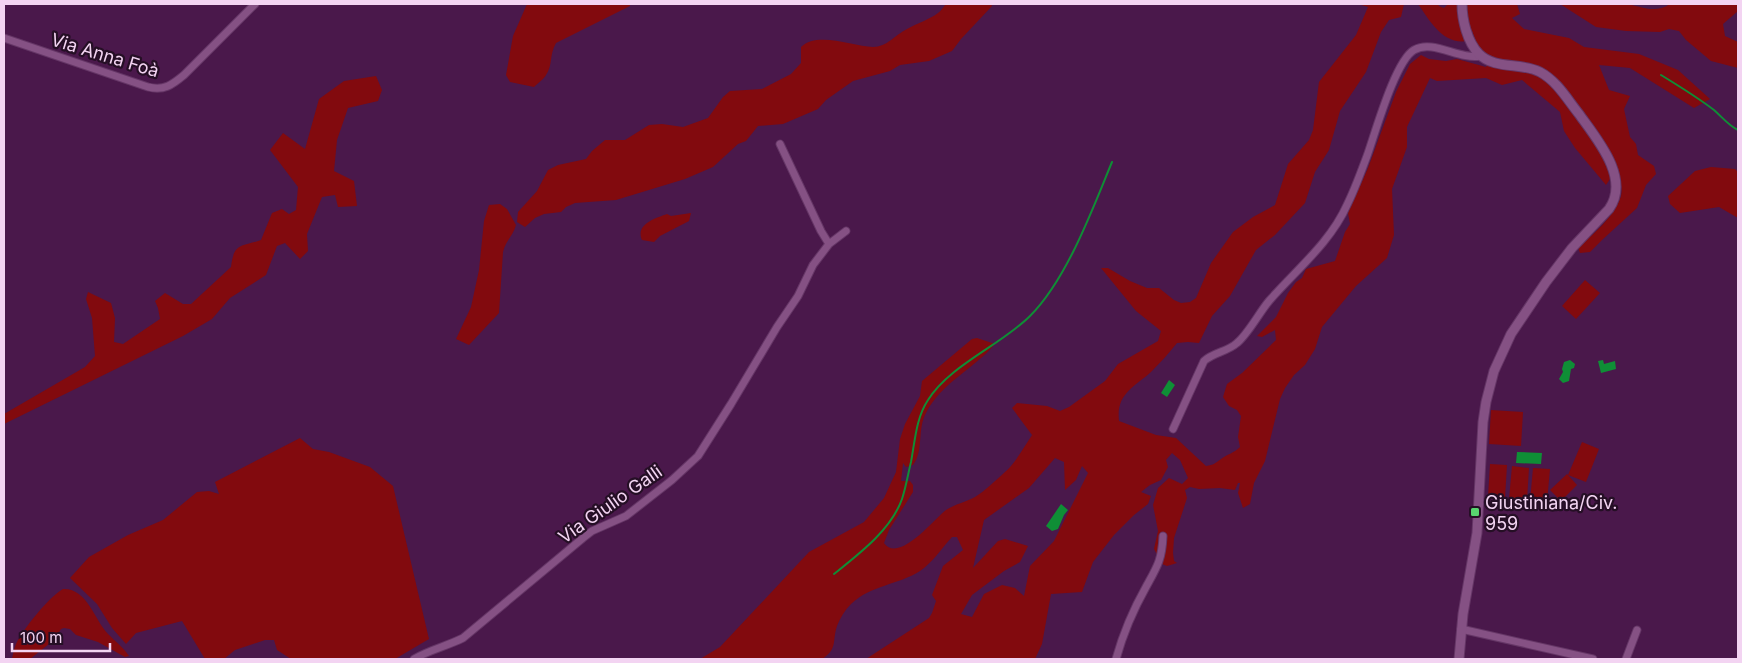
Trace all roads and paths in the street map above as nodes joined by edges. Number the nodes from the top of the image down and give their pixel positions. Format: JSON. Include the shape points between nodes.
{"nodes":[{"id":1,"x":255,"y":4,"type":"edge"},
{"id":2,"x":1462,"y":4,"type":"edge"},
{"id":3,"x":4,"y":38,"type":"edge"},
{"id":4,"x":1480,"y":56,"type":"junction"},
{"id":5,"x":780,"y":144,"type":"dead end"},
{"id":6,"x":846,"y":231,"type":"dead end"},
{"id":7,"x":830,"y":244,"type":"junction"},
{"id":8,"x":1173,"y":428,"type":"dead end"},
{"id":9,"x":1164,"y":536,"type":"dead end"},
{"id":10,"x":1461,"y":629,"type":"junction"},
{"id":11,"x":1637,"y":630,"type":"dead end"},
{"id":12,"x":414,"y":659,"type":"edge"},
{"id":13,"x":1116,"y":659,"type":"edge"},
{"id":14,"x":1459,"y":659,"type":"edge"},
{"id":15,"x":1594,"y":659,"type":"edge"},
{"id":16,"x":1626,"y":659,"type":"edge"}],
"edges":[{"from":1,"to":3,"type":"street","name":"Via Anna Foà","via":[[184,75],[161,89],[148,88]]},
{"from":2,"to":4,"type":"street","via":[[1465,22]]},
{"from":4,"to":8,"type":"street","via":[[1427,46],[1410,53],[1391,87],[1367,157],[1336,226],[1269,302],[1239,342],[1204,361]]},
{"from":4,"to":10,"type":"street","via":[[1500,64],[1531,68],[1554,82],[1605,151],[1614,174],[1616,192],[1609,209],[1567,253],[1526,310],[1494,371],[1483,422],[1478,526]]},
{"from":5,"to":7,"type":"street"},
{"from":6,"to":7,"type":"street","name":"Via Giulio Galli"},
{"from":7,"to":12,"type":"street","name":"Via Giulio Galli","via":[[813,266],[798,296],[698,456],[626,516],[588,534],[463,638]]},
{"from":9,"to":13,"type":"street","via":[[1159,564],[1126,630]]},
{"from":10,"to":14,"type":"street"},
{"from":10,"to":15,"type":"street"},
{"from":11,"to":16,"type":"street"}]}
